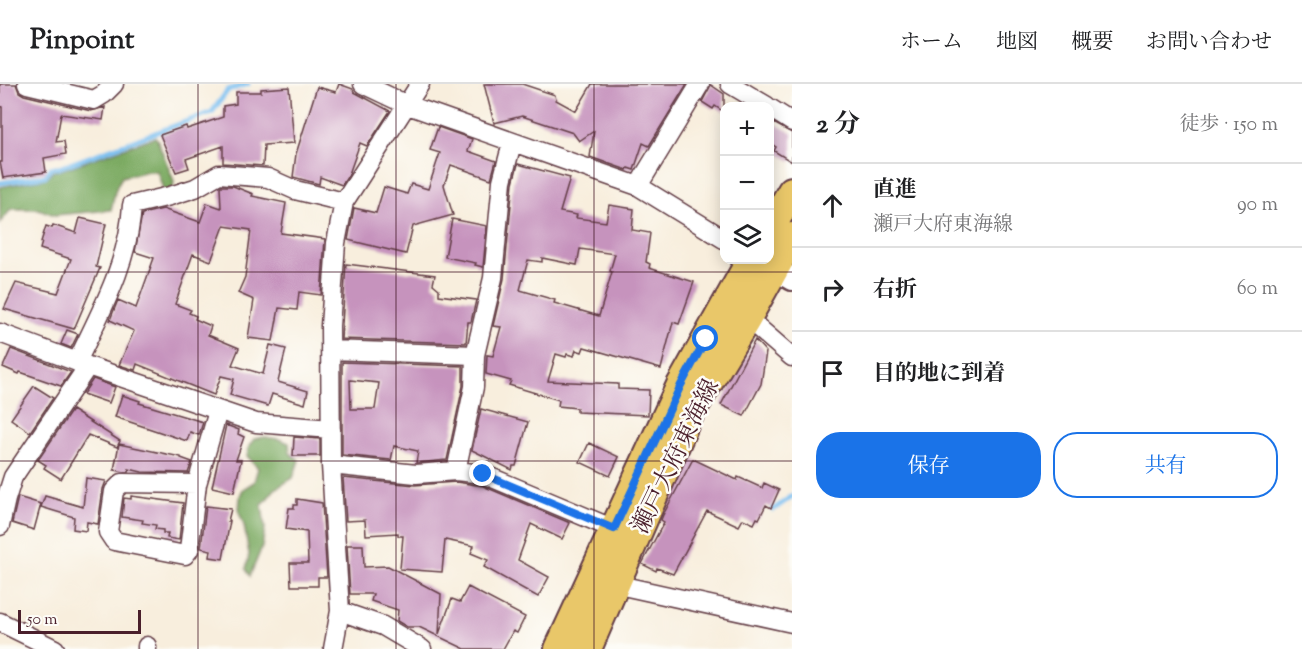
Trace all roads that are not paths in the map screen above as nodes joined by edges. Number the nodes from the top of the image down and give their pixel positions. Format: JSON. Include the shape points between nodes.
{"nodes":[{"id":1,"x":27,"y":84,"type":"edge"},
{"id":2,"x":114,"y":84,"type":"edge"},
{"id":3,"x":420,"y":84,"type":"edge"},
{"id":4,"x":700,"y":84,"type":"edge"},
{"id":5,"x":730,"y":84,"type":"edge"},
{"id":6,"x":370,"y":86,"type":"edge"},
{"id":7,"x":760,"y":102,"type":"edge"},
{"id":8,"x":405,"y":104,"type":"junction"},
{"id":9,"x":774,"y":111,"type":"edge"},
{"id":10,"x":792,"y":122,"type":"edge"},
{"id":11,"x":512,"y":143,"type":"junction"},
{"id":12,"x":638,"y":186,"type":"junction"},
{"id":13,"x":792,"y":191,"type":"edge"},
{"id":14,"x":344,"y":202,"type":"junction"},
{"id":15,"x":774,"y":222,"type":"edge"},
{"id":16,"x":720,"y":237,"type":"edge"},
{"id":17,"x":792,"y":237,"type":"edge"},
{"id":18,"x":769,"y":267,"type":"edge"},
{"id":19,"x":747,"y":318,"type":"junction"},
{"id":20,"x":0,"y":333,"type":"edge"},
{"id":21,"x":330,"y":351,"type":"junction"},
{"id":22,"x":475,"y":355,"type":"junction"},
{"id":23,"x":792,"y":357,"type":"edge"},
{"id":24,"x":83,"y":364,"type":"junction"},
{"id":25,"x":218,"y":411,"type":"junction"},
{"id":26,"x":330,"y":429,"type":"junction"},
{"id":27,"x":331,"y":465,"type":"junction"},
{"id":28,"x":456,"y":471,"type":"junction"},
{"id":29,"x":197,"y":484,"type":"junction"},
{"id":30,"x":0,"y":526,"type":"edge"},
{"id":31,"x":614,"y":529,"type":"junction"},
{"id":32,"x":614,"y":584,"type":"junction"},
{"id":33,"x":340,"y":611,"type":"junction"},
{"id":34,"x":0,"y":622,"type":"edge"},
{"id":35,"x":792,"y":623,"type":"edge"},
{"id":36,"x":55,"y":649,"type":"edge"},
{"id":37,"x":333,"y":649,"type":"edge"},
{"id":38,"x":422,"y":649,"type":"edge"},
{"id":39,"x":560,"y":649,"type":"edge"},
{"id":40,"x":587,"y":649,"type":"edge"}],
"edges":[{"from":1,"to":2,"type":"street","via":[[94,100]]},
{"from":3,"to":8,"type":"street"},
{"from":4,"to":12,"type":"street"},
{"from":5,"to":7,"type":"street"},
{"from":6,"to":8,"type":"street"},
{"from":8,"to":11,"type":"street"},
{"from":8,"to":14,"type":"street"},
{"from":9,"to":10,"type":"street"},
{"from":11,"to":12,"type":"street"},
{"from":11,"to":22,"type":"street","via":[[502,181],[493,278]]},
{"from":12,"to":16,"type":"street"},
{"from":13,"to":15,"type":"main road"},
{"from":14,"to":21,"type":"street","via":[[336,243]]},
{"from":14,"to":24,"type":"street","via":[[295,190],[268,178],[219,174],[195,188],[132,205],[131,229],[119,273]]},
{"from":17,"to":18,"type":"main road","name":"瀬戸大府東海線"},
{"from":18,"to":19,"type":"main road","name":"瀬戸大府東海線"},
{"from":18,"to":31,"type":"main road","name":"瀬戸大府東海線","via":[[681,385]]},
{"from":19,"to":23,"type":"street"},
{"from":19,"to":32,"type":"main road","name":"瀬戸大府東海線","via":[[687,418]]},
{"from":20,"to":24,"type":"street"},
{"from":21,"to":22,"type":"street"},
{"from":21,"to":26,"type":"street"},
{"from":22,"to":28,"type":"street","via":[[474,387]]},
{"from":24,"to":25,"type":"street"},
{"from":24,"to":30,"type":"street","via":[[13,477]]},
{"from":25,"to":26,"type":"street","via":[[256,423]]},
{"from":25,"to":29,"type":"street"},
{"from":26,"to":27,"type":"street"},
{"from":27,"to":28,"type":"street","via":[[416,474]]},
{"from":27,"to":33,"type":"street"},
{"from":28,"to":31,"type":"street","via":[[483,474]]},
{"from":29,"to":29,"type":"street","via":[[189,550],[185,555],[110,537],[114,491],[122,483]]},
{"from":31,"to":39,"type":"main road","name":"瀬戸大府東海線"},
{"from":32,"to":35,"type":"street"},
{"from":32,"to":40,"type":"main road","name":"瀬戸大府東海線"},
{"from":33,"to":37,"type":"street"},
{"from":33,"to":38,"type":"street","via":[[383,626]]},
{"from":34,"to":36,"type":"street"}]}
